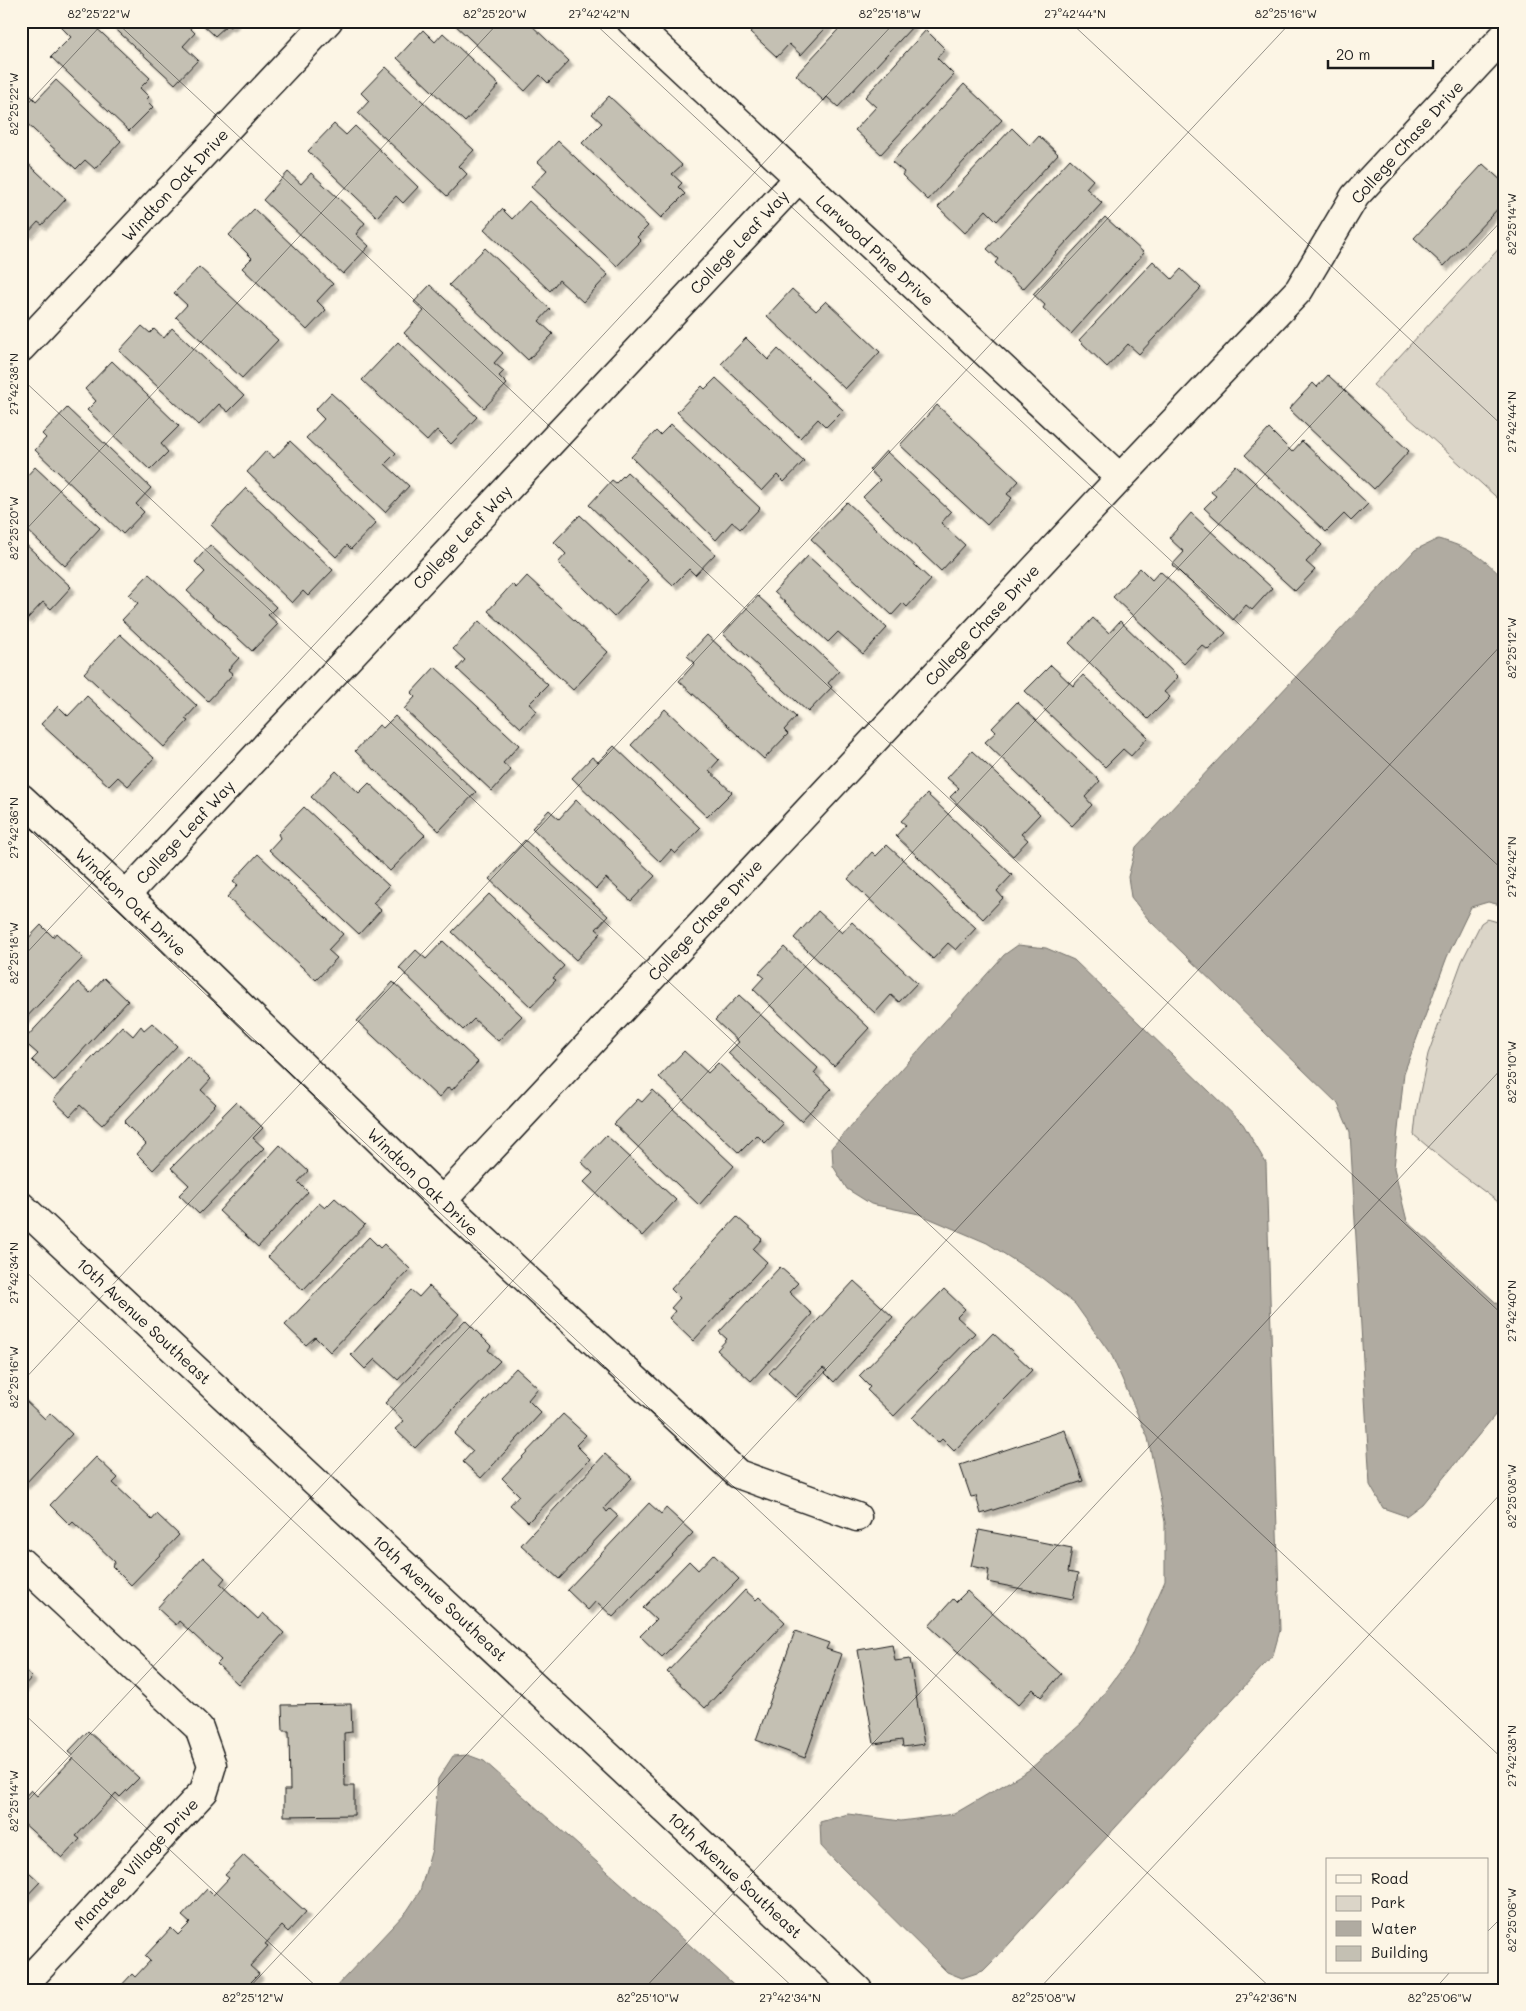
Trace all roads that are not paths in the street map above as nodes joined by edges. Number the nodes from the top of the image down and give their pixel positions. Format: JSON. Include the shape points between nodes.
{"nodes":[{"id":1,"x":328,"y":21,"type":"edge"},
{"id":2,"x":631,"y":21,"type":"edge"},
{"id":3,"x":1505,"y":35,"type":"edge"},
{"id":4,"x":798,"y":179,"type":"junction"},
{"id":5,"x":21,"y":348,"type":"edge"},
{"id":6,"x":1120,"y":478,"type":"junction"},
{"id":7,"x":21,"y":798,"type":"edge"},
{"id":8,"x":126,"y":895,"type":"junction"},
{"id":9,"x":442,"y":1201,"type":"junction"},
{"id":10,"x":21,"y":1206,"type":"edge"},
{"id":11,"x":857,"y":1517,"type":"dead end"},
{"id":12,"x":21,"y":1562,"type":"edge"},
{"id":13,"x":21,"y":1988,"type":"edge"},
{"id":14,"x":858,"y":1990,"type":"edge"}],
"edges":[{"from":1,"to":5,"type":"street","name":"Windton Oak Drive"},
{"from":2,"to":4,"type":"street","name":"Larwood Pine Drive"},
{"from":3,"to":6,"type":"street","name":"College Chase Drive","via":[[1355,196],[1299,290]]},
{"from":4,"to":6,"type":"street","name":"Larwood Pine Drive"},
{"from":4,"to":8,"type":"street","name":"College Leaf Way"},
{"from":6,"to":9,"type":"street","name":"College Chase Drive"},
{"from":7,"to":8,"type":"street","name":"Windton Oak Drive"},
{"from":8,"to":9,"type":"street","name":"Windton Oak Drive"},
{"from":9,"to":11,"type":"street","name":"Windton Oak Drive","via":[[738,1474]]},
{"from":10,"to":14,"type":"street","name":"10th Avenue Southeast"},
{"from":12,"to":13,"type":"street","name":"Manatee Village Drive","via":[[199,1728],[212,1765],[204,1791]]}]}
